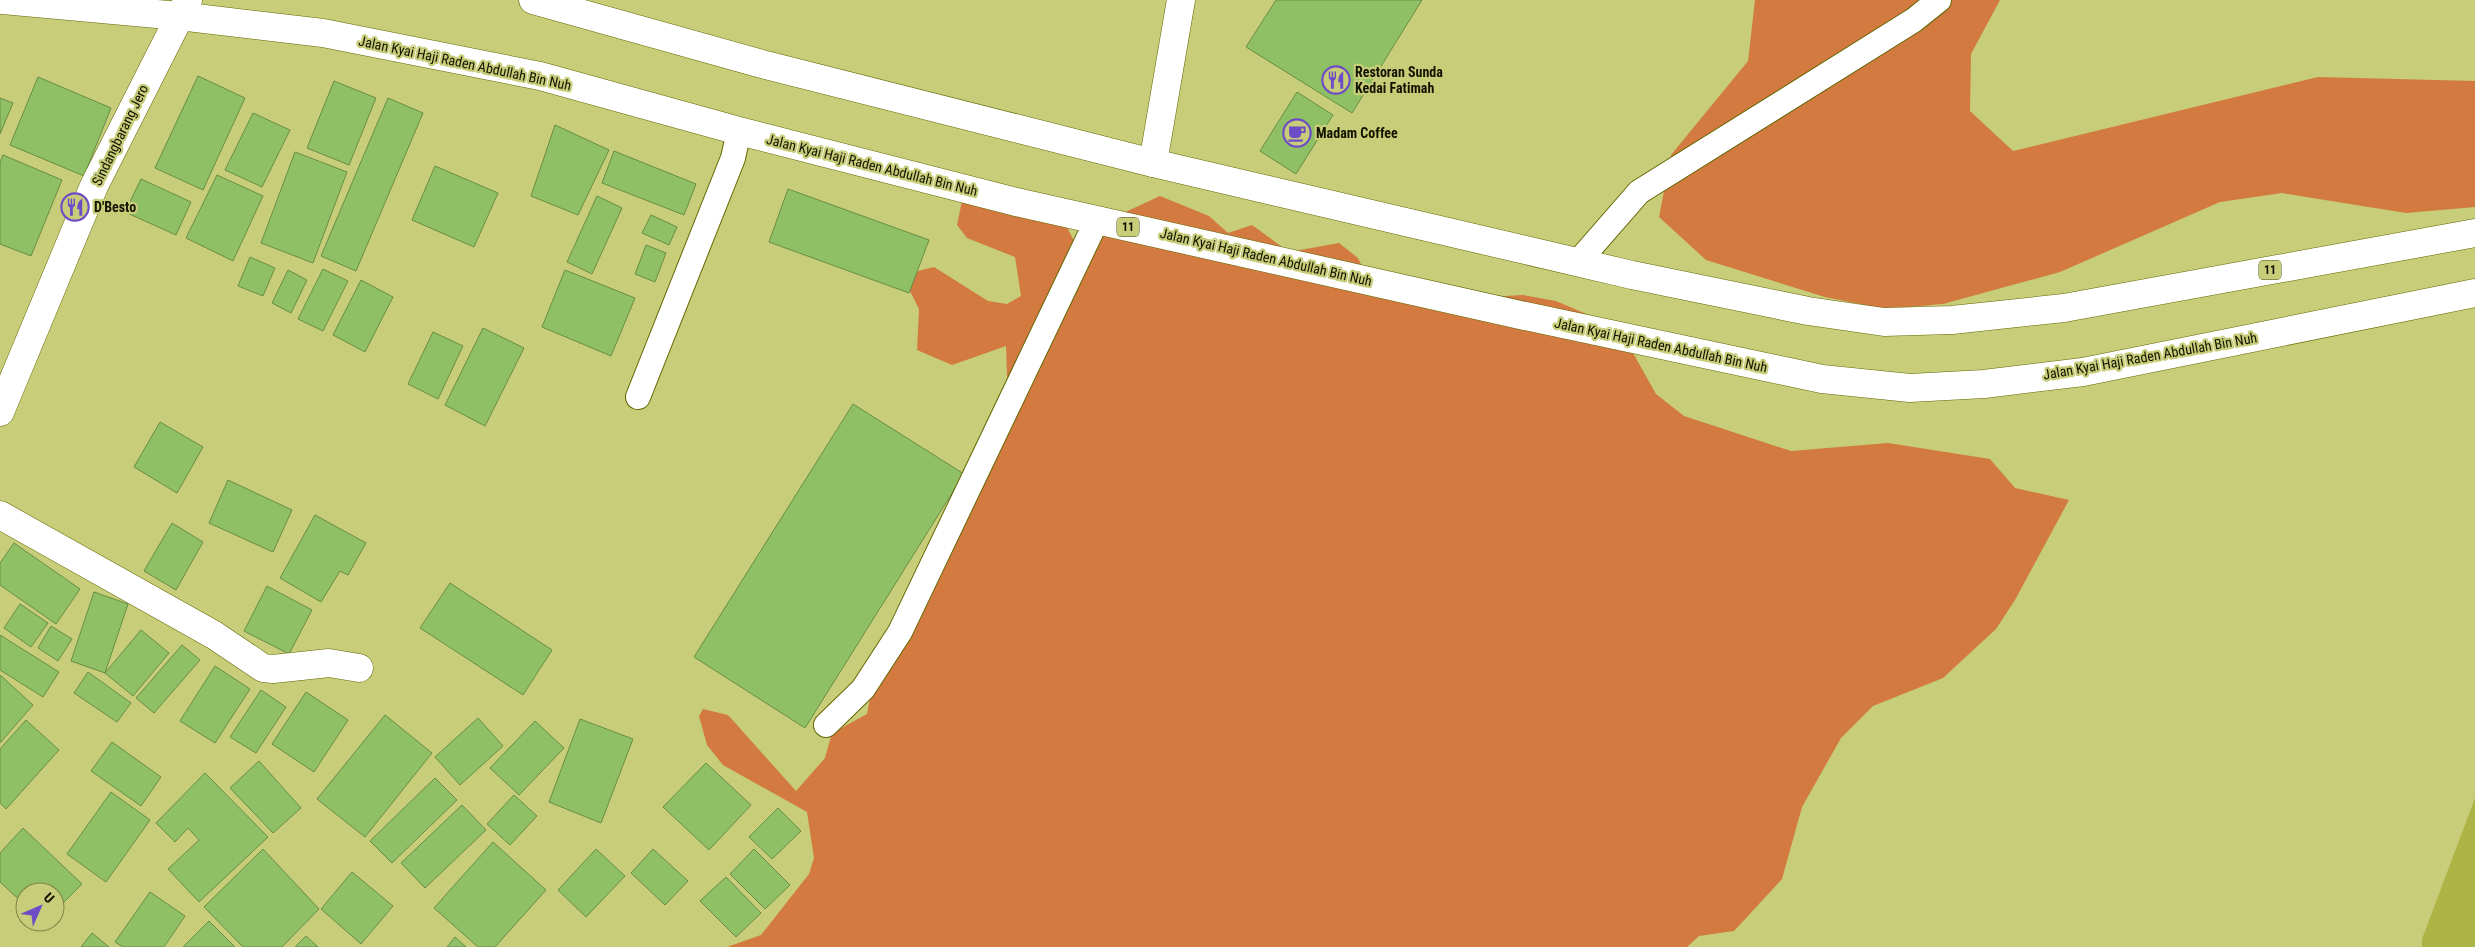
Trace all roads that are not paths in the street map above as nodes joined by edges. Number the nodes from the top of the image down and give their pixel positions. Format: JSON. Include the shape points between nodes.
{"nodes":[{"id":1,"x":3,"y":0,"type":"edge"},
{"id":2,"x":533,"y":0,"type":"edge"},
{"id":3,"x":1181,"y":0,"type":"edge"},
{"id":4,"x":1939,"y":0,"type":"edge"},
{"id":5,"x":184,"y":8,"type":"edge"},
{"id":6,"x":739,"y":131,"type":"junction"},
{"id":7,"x":1153,"y":163,"type":"junction"},
{"id":8,"x":1097,"y":220,"type":"junction"},
{"id":9,"x":2475,"y":233,"type":"edge"},
{"id":10,"x":1578,"y":262,"type":"junction"},
{"id":11,"x":2475,"y":293,"type":"edge"},
{"id":12,"x":638,"y":397,"type":"dead end"},
{"id":13,"x":0,"y":412,"type":"edge"},
{"id":14,"x":0,"y":515,"type":"edge"},
{"id":15,"x":359,"y":668,"type":"dead end"},
{"id":16,"x":826,"y":725,"type":"dead end"}],
"edges":[{"from":1,"to":5,"type":"main road","name":"Jalan Kyai Haji Raden Abdullah Bin Nuh","number":"11"},
{"from":2,"to":7,"type":"main road","number":"11","via":[[762,64]]},
{"from":3,"to":7,"type":"main road"},
{"from":4,"to":10,"type":"lane","via":[[1914,20],[1639,192]]},
{"from":5,"to":6,"type":"main road","name":"Jalan Kyai Haji Raden Abdullah Bin Nuh","number":"11","via":[[540,76]]},
{"from":5,"to":13,"type":"main road","name":"Sindangbarang Jero","via":[[94,186]]},
{"from":6,"to":8,"type":"main road","name":"Jalan Kyai Haji Raden Abdullah Bin Nuh","number":"11"},
{"from":6,"to":12,"type":"lane","via":[[730,167]]},
{"from":7,"to":10,"type":"main road","number":"11"},
{"from":8,"to":11,"type":"main road","name":"Jalan Kyai Haji Raden Abdullah Bin Nuh","number":"11","via":[[1822,379],[1910,388],[1984,384],[2084,372]]},
{"from":8,"to":16,"type":"lane","via":[[900,632],[863,689]]},
{"from":9,"to":10,"type":"main road","number":"11","via":[[2064,308],[1952,320],[1884,322],[1808,311]]},
{"from":14,"to":15,"type":"main road","via":[[214,635],[263,668],[316,663]]}]}
